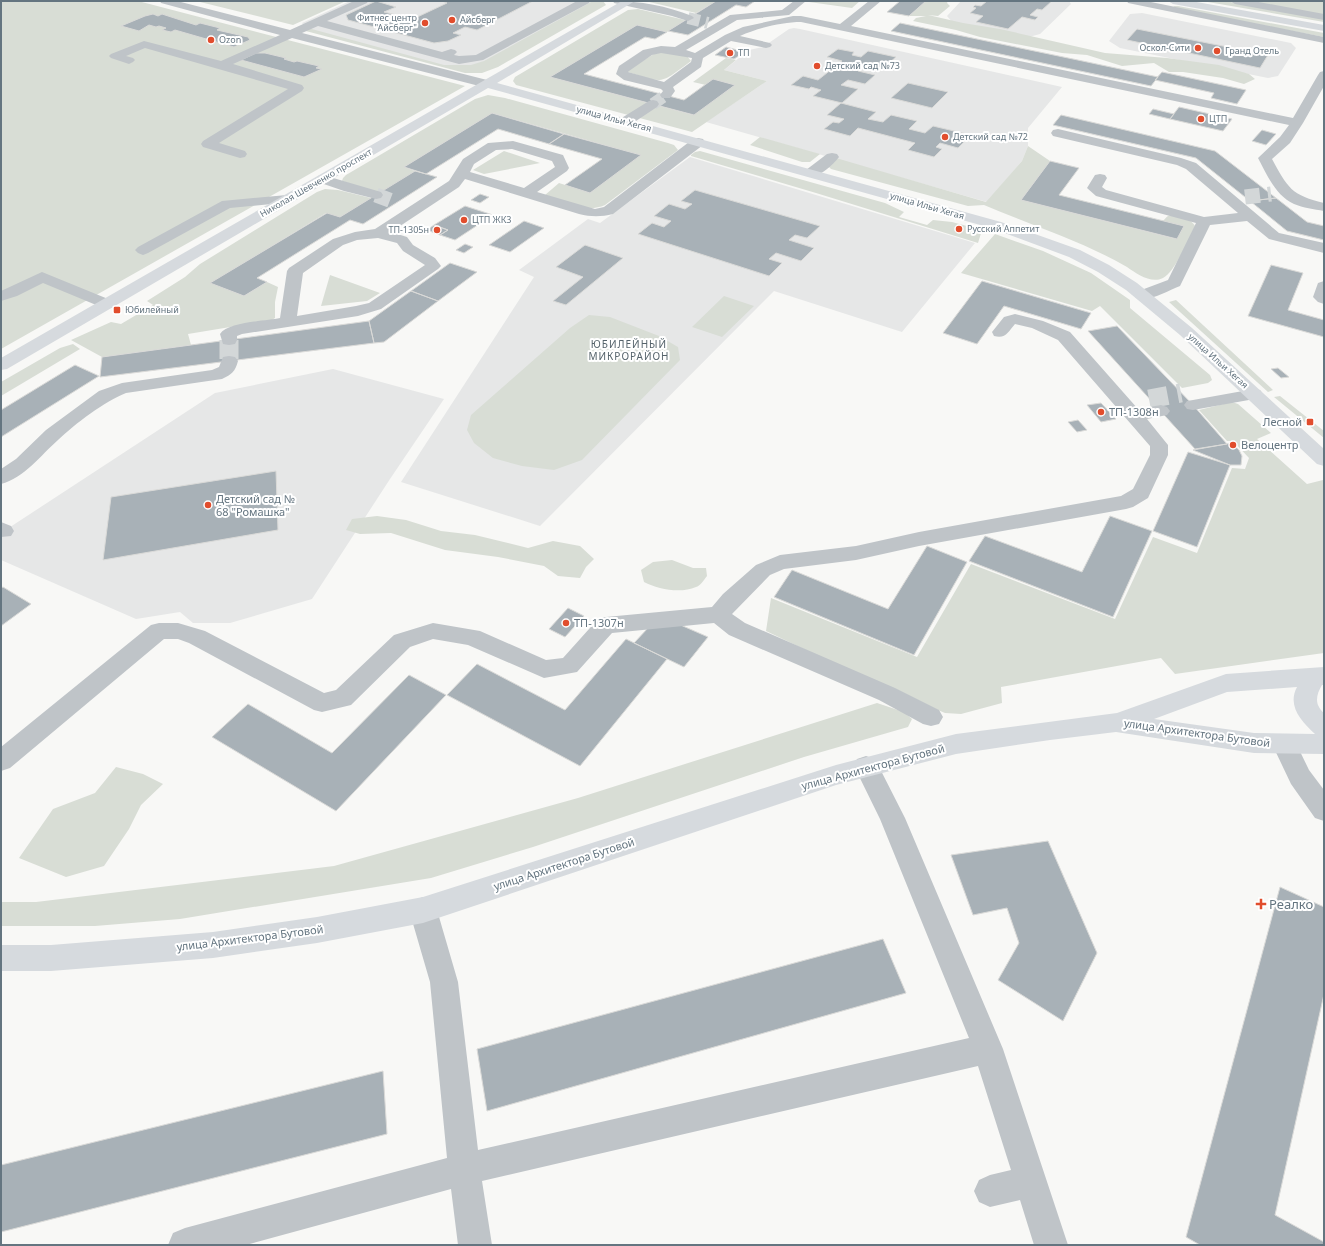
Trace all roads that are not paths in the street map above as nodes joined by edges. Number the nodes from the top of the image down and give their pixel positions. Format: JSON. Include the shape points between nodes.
{"nodes":[{"id":1,"x":165,"y":1,"type":"edge"},
{"id":2,"x":363,"y":1,"type":"edge"},
{"id":3,"x":585,"y":1,"type":"edge"},
{"id":4,"x":801,"y":1,"type":"edge"},
{"id":5,"x":876,"y":1,"type":"edge"},
{"id":6,"x":1132,"y":1,"type":"edge"},
{"id":7,"x":1235,"y":1,"type":"edge"},
{"id":8,"x":625,"y":2,"type":"edge"},
{"id":9,"x":1177,"y":2,"type":"edge"},
{"id":10,"x":1152,"y":6,"type":"junction"},
{"id":11,"x":691,"y":16,"type":"tunnel mouth"},
{"id":12,"x":789,"y":16,"type":"junction"},
{"id":13,"x":1147,"y":16,"type":"dead end"},
{"id":14,"x":1324,"y":17,"type":"edge"},
{"id":15,"x":317,"y":22,"type":"junction"},
{"id":16,"x":716,"y":22,"type":"junction"},
{"id":17,"x":842,"y":28,"type":"junction"},
{"id":18,"x":1324,"y":28,"type":"edge"},
{"id":19,"x":747,"y":29,"type":"junction"},
{"id":20,"x":291,"y":34,"type":"junction"},
{"id":21,"x":1291,"y":34,"type":"junction"},
{"id":22,"x":729,"y":37,"type":"junction"},
{"id":23,"x":1324,"y":40,"type":"edge"},
{"id":24,"x":1281,"y":43,"type":"dead end"},
{"id":25,"x":766,"y":45,"type":"dead end"},
{"id":26,"x":677,"y":51,"type":"junction"},
{"id":27,"x":697,"y":56,"type":"junction"},
{"id":28,"x":129,"y":60,"type":"dead end"},
{"id":29,"x":222,"y":65,"type":"junction"},
{"id":30,"x":1324,"y":75,"type":"edge"},
{"id":31,"x":487,"y":84,"type":"junction"},
{"id":32,"x":653,"y":104,"type":"tunnel mouth"},
{"id":33,"x":625,"y":122,"type":"junction"},
{"id":34,"x":1297,"y":124,"type":"junction"},
{"id":35,"x":1058,"y":133,"type":"dead end"},
{"id":36,"x":698,"y":142,"type":"junction"},
{"id":37,"x":240,"y":154,"type":"dead end"},
{"id":38,"x":832,"y":158,"type":"dead end"},
{"id":39,"x":811,"y":173,"type":"junction"},
{"id":40,"x":462,"y":174,"type":"junction"},
{"id":41,"x":1100,"y":178,"type":"dead end"},
{"id":42,"x":323,"y":179,"type":"junction"},
{"id":43,"x":526,"y":193,"type":"junction"},
{"id":44,"x":376,"y":195,"type":"tunnel mouth"},
{"id":45,"x":287,"y":199,"type":"junction"},
{"id":46,"x":397,"y":203,"type":"tunnel mouth"},
{"id":47,"x":1244,"y":205,"type":"junction"},
{"id":48,"x":1324,"y":207,"type":"edge"},
{"id":49,"x":415,"y":210,"type":"junction"},
{"id":50,"x":1204,"y":221,"type":"junction"},
{"id":51,"x":379,"y":233,"type":"junction"},
{"id":52,"x":1324,"y":248,"type":"edge"},
{"id":53,"x":143,"y":250,"type":"dead end"},
{"id":54,"x":1324,"y":286,"type":"edge"},
{"id":55,"x":1142,"y":295,"type":"junction"},
{"id":56,"x":1,"y":296,"type":"edge"},
{"id":57,"x":1324,"y":299,"type":"edge"},
{"id":58,"x":107,"y":304,"type":"junction"},
{"id":59,"x":288,"y":322,"type":"junction"},
{"id":60,"x":1000,"y":332,"type":"dead end"},
{"id":61,"x":229,"y":340,"type":"dead end"},
{"id":62,"x":229,"y":361,"type":"tunnel mouth"},
{"id":63,"x":1,"y":365,"type":"edge"},
{"id":64,"x":1241,"y":382,"type":"junction"},
{"id":65,"x":1254,"y":394,"type":"junction"},
{"id":66,"x":1155,"y":405,"type":"tunnel mouth"},
{"id":67,"x":1128,"y":409,"type":"junction"},
{"id":68,"x":1324,"y":460,"type":"edge"},
{"id":69,"x":1,"y":478,"type":"edge"},
{"id":70,"x":718,"y":615,"type":"junction"},
{"id":71,"x":1320,"y":677,"type":"edge"},
{"id":72,"x":931,"y":717,"type":"dead end"},
{"id":73,"x":1118,"y":722,"type":"junction"},
{"id":74,"x":1324,"y":728,"type":"edge"},
{"id":75,"x":1284,"y":744,"type":"junction"},
{"id":76,"x":1324,"y":744,"type":"edge"},
{"id":77,"x":1,"y":761,"type":"edge"},
{"id":78,"x":866,"y":766,"type":"junction"},
{"id":79,"x":1324,"y":810,"type":"edge"},
{"id":80,"x":423,"y":910,"type":"junction"},
{"id":81,"x":1,"y":958,"type":"edge"},
{"id":82,"x":988,"y":1049,"type":"junction"},
{"id":83,"x":464,"y":1169,"type":"junction"},
{"id":84,"x":1031,"y":1182,"type":"junction"},
{"id":85,"x":990,"y":1191,"type":"dead end"},
{"id":86,"x":185,"y":1245,"type":"edge"},
{"id":87,"x":475,"y":1245,"type":"edge"},
{"id":88,"x":1051,"y":1245,"type":"edge"}],
"edges":[{"from":1,"to":20,"type":"street"},
{"from":2,"to":15,"type":"street"},
{"from":3,"to":15,"type":"street","via":[[479,58],[459,60],[447,54]]},
{"from":4,"to":12,"type":"street"},
{"from":5,"to":17,"type":"street"},
{"from":6,"to":10,"type":"street"},
{"from":7,"to":14,"type":"street"},
{"from":8,"to":11,"type":"street"},
{"from":8,"to":31,"type":"main road","name":"Николая Шевченко проспект"},
{"from":9,"to":18,"type":"main road"},
{"from":10,"to":13,"type":"street"},
{"from":10,"to":21,"type":"street"},
{"from":12,"to":16,"type":"street","via":[[741,16]]},
{"from":12,"to":17,"type":"street"},
{"from":12,"to":19,"type":"street"},
{"from":15,"to":20,"type":"street"},
{"from":16,"to":19,"type":"street"},
{"from":16,"to":26,"type":"street"},
{"from":17,"to":34,"type":"street"},
{"from":19,"to":22,"type":"street"},
{"from":20,"to":29,"type":"street"},
{"from":20,"to":31,"type":"street"},
{"from":21,"to":23,"type":"street"},
{"from":21,"to":24,"type":"street"},
{"from":22,"to":25,"type":"street"},
{"from":22,"to":27,"type":"street"},
{"from":26,"to":27,"type":"street"},
{"from":26,"to":27,"type":"street","via":[[648,51],[623,70],[622,74],[666,91],[697,64]]},
{"from":28,"to":29,"type":"street","via":[[115,56],[144,44]]},
{"from":29,"to":37,"type":"street","via":[[298,88],[208,144]]},
{"from":30,"to":34,"type":"street"},
{"from":31,"to":33,"type":"main road","name":"улица Ильи Хегая"},
{"from":31,"to":42,"type":"main road","name":"Николая Шевченко проспект"},
{"from":32,"to":33,"type":"street"},
{"from":33,"to":36,"type":"main road","name":"улица Ильи Хегая"},
{"from":34,"to":48,"type":"street","via":[[1285,140],[1265,158],[1284,197]]},
{"from":35,"to":47,"type":"street","via":[[1181,162],[1191,166]]},
{"from":36,"to":39,"type":"main road","name":"улица Ильи Хегая"},
{"from":36,"to":43,"type":"street","via":[[608,211],[584,211]]},
{"from":38,"to":39,"type":"street"},
{"from":39,"to":55,"type":"main road","name":"улица Ильи Хегая","via":[[1035,238],[1092,262]]},
{"from":40,"to":43,"type":"street"},
{"from":40,"to":43,"type":"street","via":[[468,162],[493,146],[513,145],[558,158],[562,168]]},
{"from":40,"to":49,"type":"street","via":[[454,184]]},
{"from":41,"to":50,"type":"street","via":[[1094,188],[1101,193]]},
{"from":42,"to":44,"type":"street"},
{"from":42,"to":45,"type":"main road","name":"Николая Шевченко проспект"},
{"from":45,"to":53,"type":"street","via":[[227,204]]},
{"from":45,"to":58,"type":"main road","name":"Николая Шевченко проспект"},
{"from":46,"to":49,"type":"street"},
{"from":47,"to":50,"type":"street"},
{"from":47,"to":52,"type":"street","via":[[1274,236]]},
{"from":49,"to":51,"type":"street"},
{"from":50,"to":55,"type":"street","via":[[1174,283]]},
{"from":51,"to":59,"type":"street","via":[[355,236],[338,242],[295,271]]},
{"from":51,"to":59,"type":"street","via":[[402,240],[408,248],[430,261],[433,266],[375,306]]},
{"from":54,"to":57,"type":"street","via":[[1321,297]]},
{"from":55,"to":64,"type":"main road","name":"улица Ильи Хегая"},
{"from":56,"to":58,"type":"street","via":[[42,277]]},
{"from":58,"to":63,"type":"main road","name":"Николая Шевченко проспект"},
{"from":59,"to":61,"type":"street","via":[[238,330],[228,334]]},
{"from":60,"to":67,"type":"street","via":[[1010,320],[1017,319],[1052,329],[1064,336]]},
{"from":62,"to":69,"type":"street","via":[[227,370],[216,375],[122,388],[105,395]]},
{"from":64,"to":65,"type":"main road","name":"улица Ильи Хегая"},
{"from":64,"to":65,"type":"street","via":[[1187,399]]},
{"from":65,"to":68,"type":"main road","name":"улица Ильи Хегая"},
{"from":66,"to":67,"type":"street"},
{"from":67,"to":70,"type":"street","via":[[1159,445],[1159,455],[1141,493],[1126,502],[919,539],[856,553],[780,562],[763,570]]},
{"from":70,"to":72,"type":"street","via":[[737,629],[887,694]]},
{"from":70,"to":77,"type":"street","via":[[606,625],[569,666],[544,669],[472,637],[433,631],[402,641],[343,698],[322,703],[197,636],[160,623]]},
{"from":71,"to":73,"type":"main road","name":"улица Архитектора Бутовой","via":[[1226,683]]},
{"from":71,"to":74,"type":"main road","via":[[1305,694],[1308,713]]},
{"from":73,"to":75,"type":"main road","name":"улица Архитектора Бутовой","via":[[1254,743]]},
{"from":73,"to":78,"type":"main road","name":"улица Архитектора Бутовой","via":[[956,744]]},
{"from":75,"to":76,"type":"main road","name":"улица Архитектора Бутовой"},
{"from":75,"to":79,"type":"street","via":[[1300,777]]},
{"from":78,"to":80,"type":"main road","name":"улица Архитектора Бутовой"},
{"from":78,"to":82,"type":"street","via":[[892,818]]},
{"from":80,"to":81,"type":"main road","name":"улица Архитектора Бутовой","via":[[318,930],[213,945],[51,958]]},
{"from":80,"to":83,"type":"street","via":[[444,982]]},
{"from":82,"to":83,"type":"street"},
{"from":82,"to":84,"type":"street"},
{"from":83,"to":86,"type":"street"},
{"from":83,"to":87,"type":"street"},
{"from":84,"to":85,"type":"street"},
{"from":84,"to":88,"type":"street"}]}
